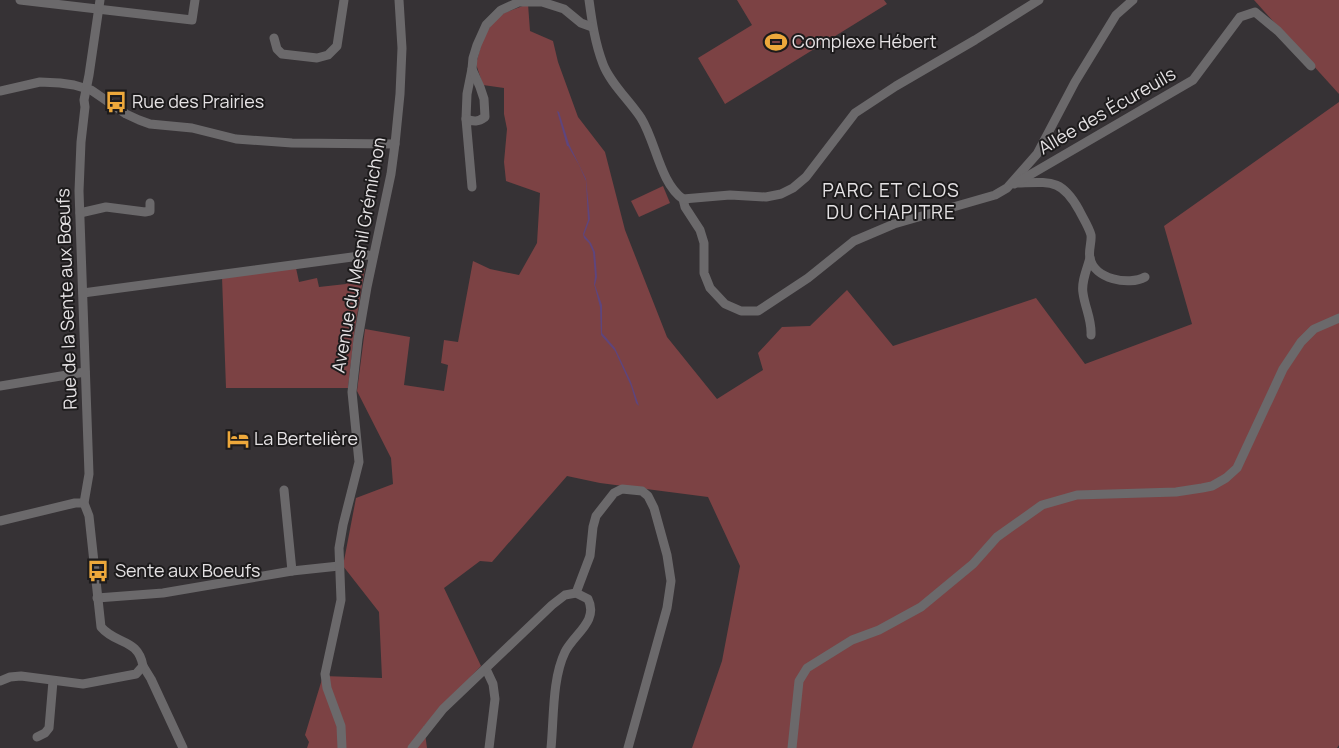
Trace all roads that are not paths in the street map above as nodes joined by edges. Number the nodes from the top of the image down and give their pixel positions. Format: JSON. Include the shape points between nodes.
{"nodes":[{"id":1,"x":20,"y":0,"type":"edge"},
{"id":2,"x":194,"y":0,"type":"edge"},
{"id":3,"x":344,"y":0,"type":"edge"},
{"id":4,"x":399,"y":0,"type":"edge"},
{"id":5,"x":589,"y":0,"type":"edge"},
{"id":6,"x":1039,"y":0,"type":"edge"},
{"id":7,"x":1133,"y":0,"type":"edge"},
{"id":8,"x":99,"y":5,"type":"edge"},
{"id":9,"x":592,"y":26,"type":"junction"},
{"id":10,"x":274,"y":38,"type":"dead end"},
{"id":11,"x":1311,"y":66,"type":"dead end"},
{"id":12,"x":472,"y":69,"type":"junction"},
{"id":13,"x":87,"y":88,"type":"junction"},
{"id":14,"x":0,"y":91,"type":"edge"},
{"id":15,"x":466,"y":119,"type":"junction"},
{"id":16,"x":396,"y":144,"type":"junction"},
{"id":17,"x":1011,"y":185,"type":"junction"},
{"id":18,"x":472,"y":187,"type":"dead end"},
{"id":19,"x":683,"y":199,"type":"junction"},
{"id":20,"x":150,"y":203,"type":"dead end"},
{"id":21,"x":80,"y":212,"type":"junction"},
{"id":22,"x":373,"y":256,"type":"junction"},
{"id":23,"x":1090,"y":258,"type":"junction"},
{"id":24,"x":1145,"y":277,"type":"dead end"},
{"id":25,"x":83,"y":293,"type":"junction"},
{"id":26,"x":1339,"y":318,"type":"edge"},
{"id":27,"x":1091,"y":336,"type":"dead end"},
{"id":28,"x":85,"y":372,"type":"junction"},
{"id":29,"x":0,"y":386,"type":"edge"},
{"id":30,"x":284,"y":490,"type":"dead end"},
{"id":31,"x":84,"y":503,"type":"junction"},
{"id":32,"x":0,"y":521,"type":"edge"},
{"id":33,"x":339,"y":566,"type":"junction"},
{"id":34,"x":292,"y":571,"type":"junction"},
{"id":35,"x":576,"y":593,"type":"junction"},
{"id":36,"x":97,"y":598,"type":"junction"},
{"id":37,"x":143,"y":666,"type":"junction"},
{"id":38,"x":486,"y":669,"type":"junction"},
{"id":39,"x":0,"y":681,"type":"edge"},
{"id":40,"x":53,"y":681,"type":"junction"},
{"id":41,"x":37,"y":737,"type":"dead end"},
{"id":42,"x":183,"y":748,"type":"edge"},
{"id":43,"x":342,"y":748,"type":"edge"},
{"id":44,"x":412,"y":748,"type":"edge"},
{"id":45,"x":489,"y":748,"type":"edge"},
{"id":46,"x":551,"y":748,"type":"edge"},
{"id":47,"x":628,"y":748,"type":"edge"},
{"id":48,"x":792,"y":748,"type":"edge"}],
"edges":[{"from":1,"to":8,"type":"street"},
{"from":2,"to":8,"type":"street","via":[[192,20]]},
{"from":3,"to":10,"type":"street","via":[[337,46],[328,55],[317,58],[282,54]]},
{"from":4,"to":16,"type":"street","name":"Avenue du Mesnil Grémichon","via":[[402,48]]},
{"from":5,"to":9,"type":"street","name":"Allée des Écureuils"},
{"from":6,"to":19,"type":"street","via":[[855,113],[806,177],[781,194]]},
{"from":7,"to":17,"type":"street","via":[[1116,15],[1075,82],[1037,154]]},
{"from":8,"to":13,"type":"street","name":"Rue de la Sente aux Bœufs"},
{"from":9,"to":12,"type":"street","via":[[581,23],[564,9],[542,2],[519,2],[501,10],[486,25],[477,45]]},
{"from":9,"to":19,"type":"street","name":"Allée des Écureuils","via":[[604,66],[642,119],[666,178]]},
{"from":11,"to":17,"type":"street","name":"Allée des Écureuils","via":[[1256,12],[1240,18],[1193,80]]},
{"from":12,"to":15,"type":"street"},
{"from":12,"to":15,"type":"street","via":[[486,112],[480,120]]},
{"from":13,"to":14,"type":"street","via":[[60,82],[40,82]]},
{"from":13,"to":16,"type":"street","via":[[126,114],[150,124],[192,128],[236,139]]},
{"from":13,"to":21,"type":"street","name":"Rue de la Sente aux Bœufs","via":[[81,142]]},
{"from":15,"to":18,"type":"street"},
{"from":16,"to":22,"type":"street","name":"Avenue du Mesnil Grémichon"},
{"from":17,"to":19,"type":"street","name":"Allée des Écureuils","via":[[995,195],[894,224],[854,241],[808,278],[758,311],[741,311],[725,304],[710,288],[704,273],[704,243]]},
{"from":17,"to":23,"type":"street","via":[[1038,183],[1063,188],[1072,197],[1091,234]]},
{"from":20,"to":21,"type":"street","via":[[150,211],[145,212],[106,207]]},
{"from":21,"to":25,"type":"street","name":"Rue de la Sente aux Bœufs"},
{"from":22,"to":25,"type":"street","via":[[366,254]]},
{"from":22,"to":33,"type":"street","name":"Avenue du Mesnil Grémichon","via":[[352,392],[359,462],[342,525]]},
{"from":23,"to":24,"type":"street","via":[[1096,269],[1110,278],[1133,282]]},
{"from":23,"to":27,"type":"street","via":[[1083,293],[1091,321]]},
{"from":25,"to":28,"type":"street","name":"Rue de la Sente aux Bœufs"},
{"from":26,"to":48,"type":"street","via":[[1314,329],[1301,342],[1283,369],[1237,468],[1226,478],[1212,486],[1176,492],[1077,495],[1042,505],[998,537],[973,564],[921,607],[879,630],[852,640],[807,668],[799,681]]},
{"from":28,"to":29,"type":"street"},
{"from":28,"to":31,"type":"street","name":"Rue de la Sente aux Bœufs","via":[[89,474]]},
{"from":30,"to":34,"type":"street"},
{"from":31,"to":32,"type":"street"},
{"from":31,"to":36,"type":"street","name":"Rue de la Sente aux Bœufs","via":[[89,516]]},
{"from":33,"to":34,"type":"street"},
{"from":33,"to":43,"type":"street","name":"Avenue du Mesnil Grémichon","via":[[341,600],[325,674],[341,726]]},
{"from":34,"to":36,"type":"street","via":[[163,593]]},
{"from":35,"to":38,"type":"street","via":[[565,595],[552,605]]},
{"from":35,"to":46,"type":"street","via":[[588,599],[592,607],[590,616],[566,650],[559,667]]},
{"from":35,"to":47,"type":"street","via":[[590,556],[596,516],[614,493],[622,489],[642,491],[654,508],[671,581],[665,618]]},
{"from":36,"to":37,"type":"street","name":"Rue de la Sente aux Bœufs","via":[[101,627],[137,650]]},
{"from":37,"to":40,"type":"street","via":[[136,674],[104,681],[83,684]]},
{"from":37,"to":42,"type":"street","name":"Rue de la Sente aux Bœufs"},
{"from":38,"to":44,"type":"street","via":[[443,709]]},
{"from":38,"to":45,"type":"street","via":[[494,684],[495,699]]},
{"from":39,"to":40,"type":"street","via":[[21,676]]},
{"from":40,"to":41,"type":"street","via":[[49,728]]}]}
